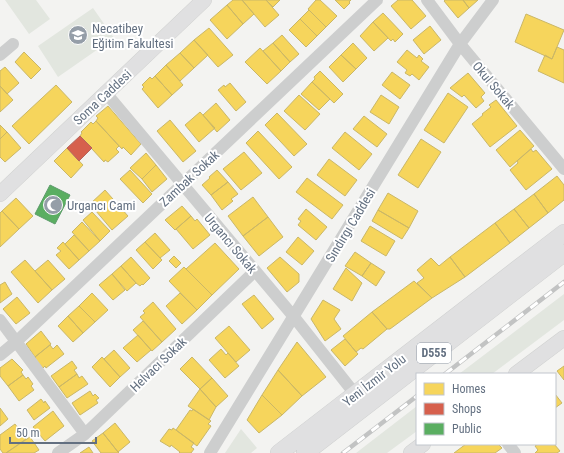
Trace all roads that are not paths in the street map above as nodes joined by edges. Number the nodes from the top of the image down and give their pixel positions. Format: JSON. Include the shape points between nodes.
{"nodes":[{"id":1,"x":204,"y":0,"type":"edge"},
{"id":2,"x":377,"y":0,"type":"edge"},
{"id":3,"x":427,"y":0,"type":"edge"},
{"id":4,"x":493,"y":0,"type":"edge"},
{"id":5,"x":13,"y":44,"type":"dead end"},
{"id":6,"x":460,"y":44,"type":"junction"},
{"id":7,"x":0,"y":55,"type":"edge"},
{"id":8,"x":106,"y":93,"type":"junction"},
{"id":9,"x":564,"y":169,"type":"edge"},
{"id":10,"x":183,"y":184,"type":"junction"},
{"id":11,"x":2,"y":188,"type":"edge"},
{"id":12,"x":564,"y":233,"type":"edge"},
{"id":13,"x":564,"y":253,"type":"edge"},
{"id":14,"x":254,"y":271,"type":"junction"},
{"id":15,"x":294,"y":317,"type":"junction"},
{"id":16,"x":0,"y":320,"type":"edge"},
{"id":17,"x":564,"y":338,"type":"edge"},
{"id":18,"x":17,"y":341,"type":"junction"},
{"id":19,"x":0,"y":355,"type":"edge"},
{"id":20,"x":517,"y":373,"type":"edge"},
{"id":21,"x":355,"y":394,"type":"junction"},
{"id":22,"x":85,"y":434,"type":"junction"},
{"id":23,"x":422,"y":445,"type":"edge"},
{"id":24,"x":509,"y":445,"type":"edge"},
{"id":25,"x":58,"y":453,"type":"edge"},
{"id":26,"x":210,"y":453,"type":"edge"},
{"id":27,"x":279,"y":453,"type":"edge"},
{"id":28,"x":305,"y":453,"type":"edge"},
{"id":29,"x":411,"y":453,"type":"edge"},
{"id":30,"x":515,"y":453,"type":"edge"}],
"edges":[{"from":1,"to":8,"type":"main road","name":"Soma Caddesi"},
{"from":2,"to":10,"type":"street","name":"Zambak Sokak"},
{"from":3,"to":6,"type":"street","name":"Okul Sokak"},
{"from":4,"to":6,"type":"street","name":"Sındırgı Caddesi"},
{"from":5,"to":7,"type":"street"},
{"from":6,"to":9,"type":"street","name":"Okul Sokak"},
{"from":6,"to":15,"type":"street","name":"Sındırgı Caddesi"},
{"from":8,"to":10,"type":"street","name":"Urgancı Sokak"},
{"from":8,"to":11,"type":"main road","name":"Soma Caddesi"},
{"from":10,"to":14,"type":"street","name":"Urgancı Sokak"},
{"from":10,"to":18,"type":"street","name":"Zambak Sokak"},
{"from":12,"to":21,"type":"highway","name":"Yeni İzmir Yolu","number":"D555"},
{"from":13,"to":28,"type":"highway","name":"Yeni İzmir Yolu","number":"D555"},
{"from":14,"to":15,"type":"street","name":"Urgancı Sokak"},
{"from":14,"to":22,"type":"street","name":"Helvacı Sokak"},
{"from":15,"to":21,"type":"street","name":"Urgancı Sokak"},
{"from":15,"to":26,"type":"street","name":"Sındırgı Caddesi"},
{"from":16,"to":18,"type":"street"},
{"from":17,"to":20,"type":"main road"},
{"from":18,"to":19,"type":"street","name":"Zambak Sokak"},
{"from":18,"to":22,"type":"street"},
{"from":21,"to":27,"type":"highway","name":"Yeni İzmir Yolu","number":"D555"},
{"from":22,"to":25,"type":"street","name":"Helvacı Sokak"},
{"from":23,"to":29,"type":"main road"},
{"from":24,"to":30,"type":"street"}]}
